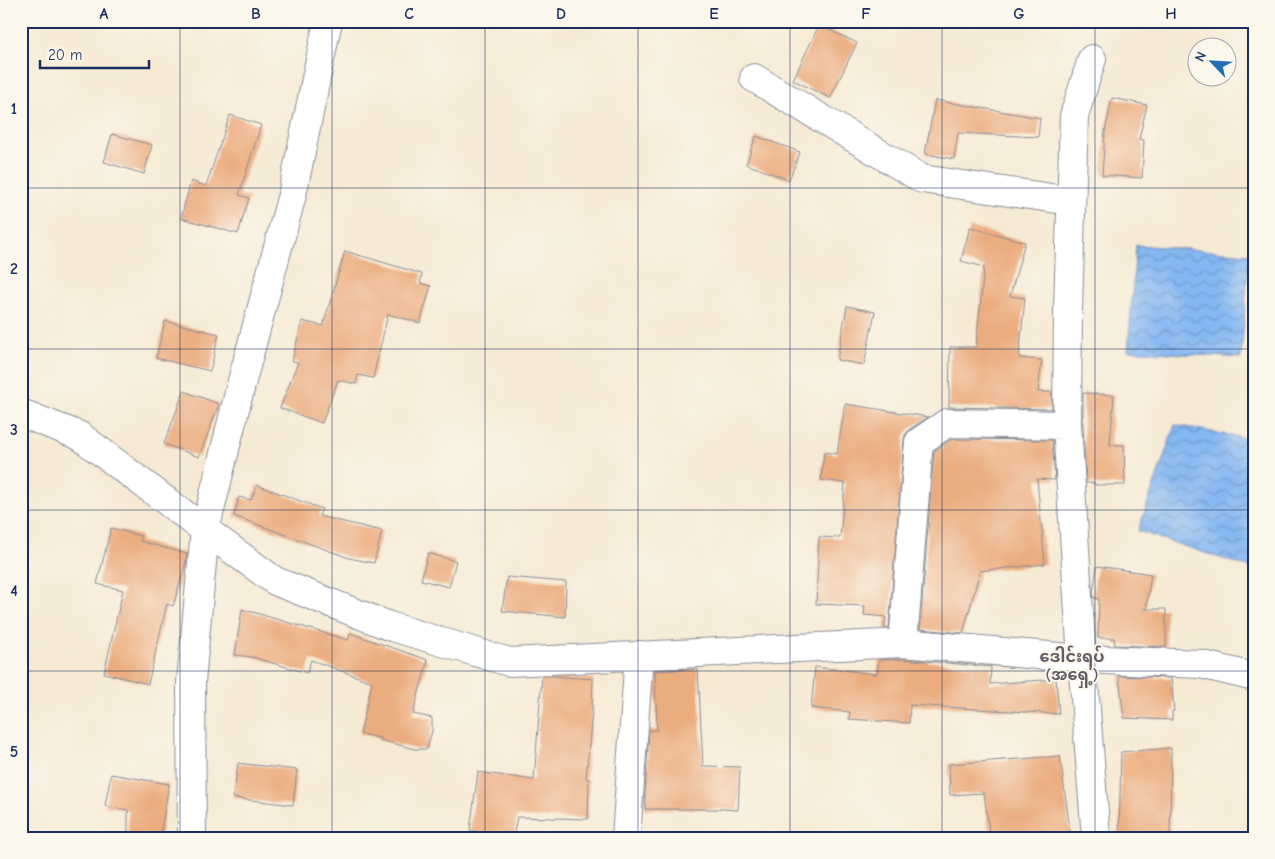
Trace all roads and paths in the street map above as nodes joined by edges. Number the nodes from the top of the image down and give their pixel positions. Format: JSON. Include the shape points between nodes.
{"nodes":[{"id":1,"x":328,"y":21,"type":"edge"},
{"id":2,"x":1092,"y":59,"type":"dead end"},
{"id":3,"x":754,"y":78,"type":"dead end"},
{"id":4,"x":1071,"y":201,"type":"junction"},
{"id":5,"x":21,"y":413,"type":"edge"},
{"id":6,"x":1067,"y":425,"type":"junction"},
{"id":7,"x":205,"y":530,"type":"junction"},
{"id":8,"x":903,"y":643,"type":"junction"},
{"id":9,"x":639,"y":655,"type":"junction"},
{"id":10,"x":1082,"y":659,"type":"junction"},
{"id":11,"x":1254,"y":677,"type":"edge"},
{"id":12,"x":192,"y":838,"type":"edge"},
{"id":13,"x":626,"y":838,"type":"edge"},
{"id":14,"x":1096,"y":838,"type":"edge"}],
"edges":[{"from":1,"to":7,"type":"street","via":[[292,195]]},
{"from":2,"to":4,"type":"street","via":[[1074,116]]},
{"from":3,"to":4,"type":"street","via":[[922,179]]},
{"from":4,"to":6,"type":"street"},
{"from":5,"to":7,"type":"street","via":[[80,436]]},
{"from":6,"to":8,"type":"street","via":[[947,423],[919,442]]},
{"from":6,"to":10,"type":"street"},
{"from":7,"to":9,"type":"street","via":[[275,581],[389,626],[510,662]]},
{"from":7,"to":12,"type":"street","via":[[191,682]]},
{"from":8,"to":9,"type":"street"},
{"from":8,"to":10,"type":"street"},
{"from":9,"to":13,"type":"street"},
{"from":10,"to":11,"type":"street","via":[[1200,664]]},
{"from":10,"to":14,"type":"street"}]}
